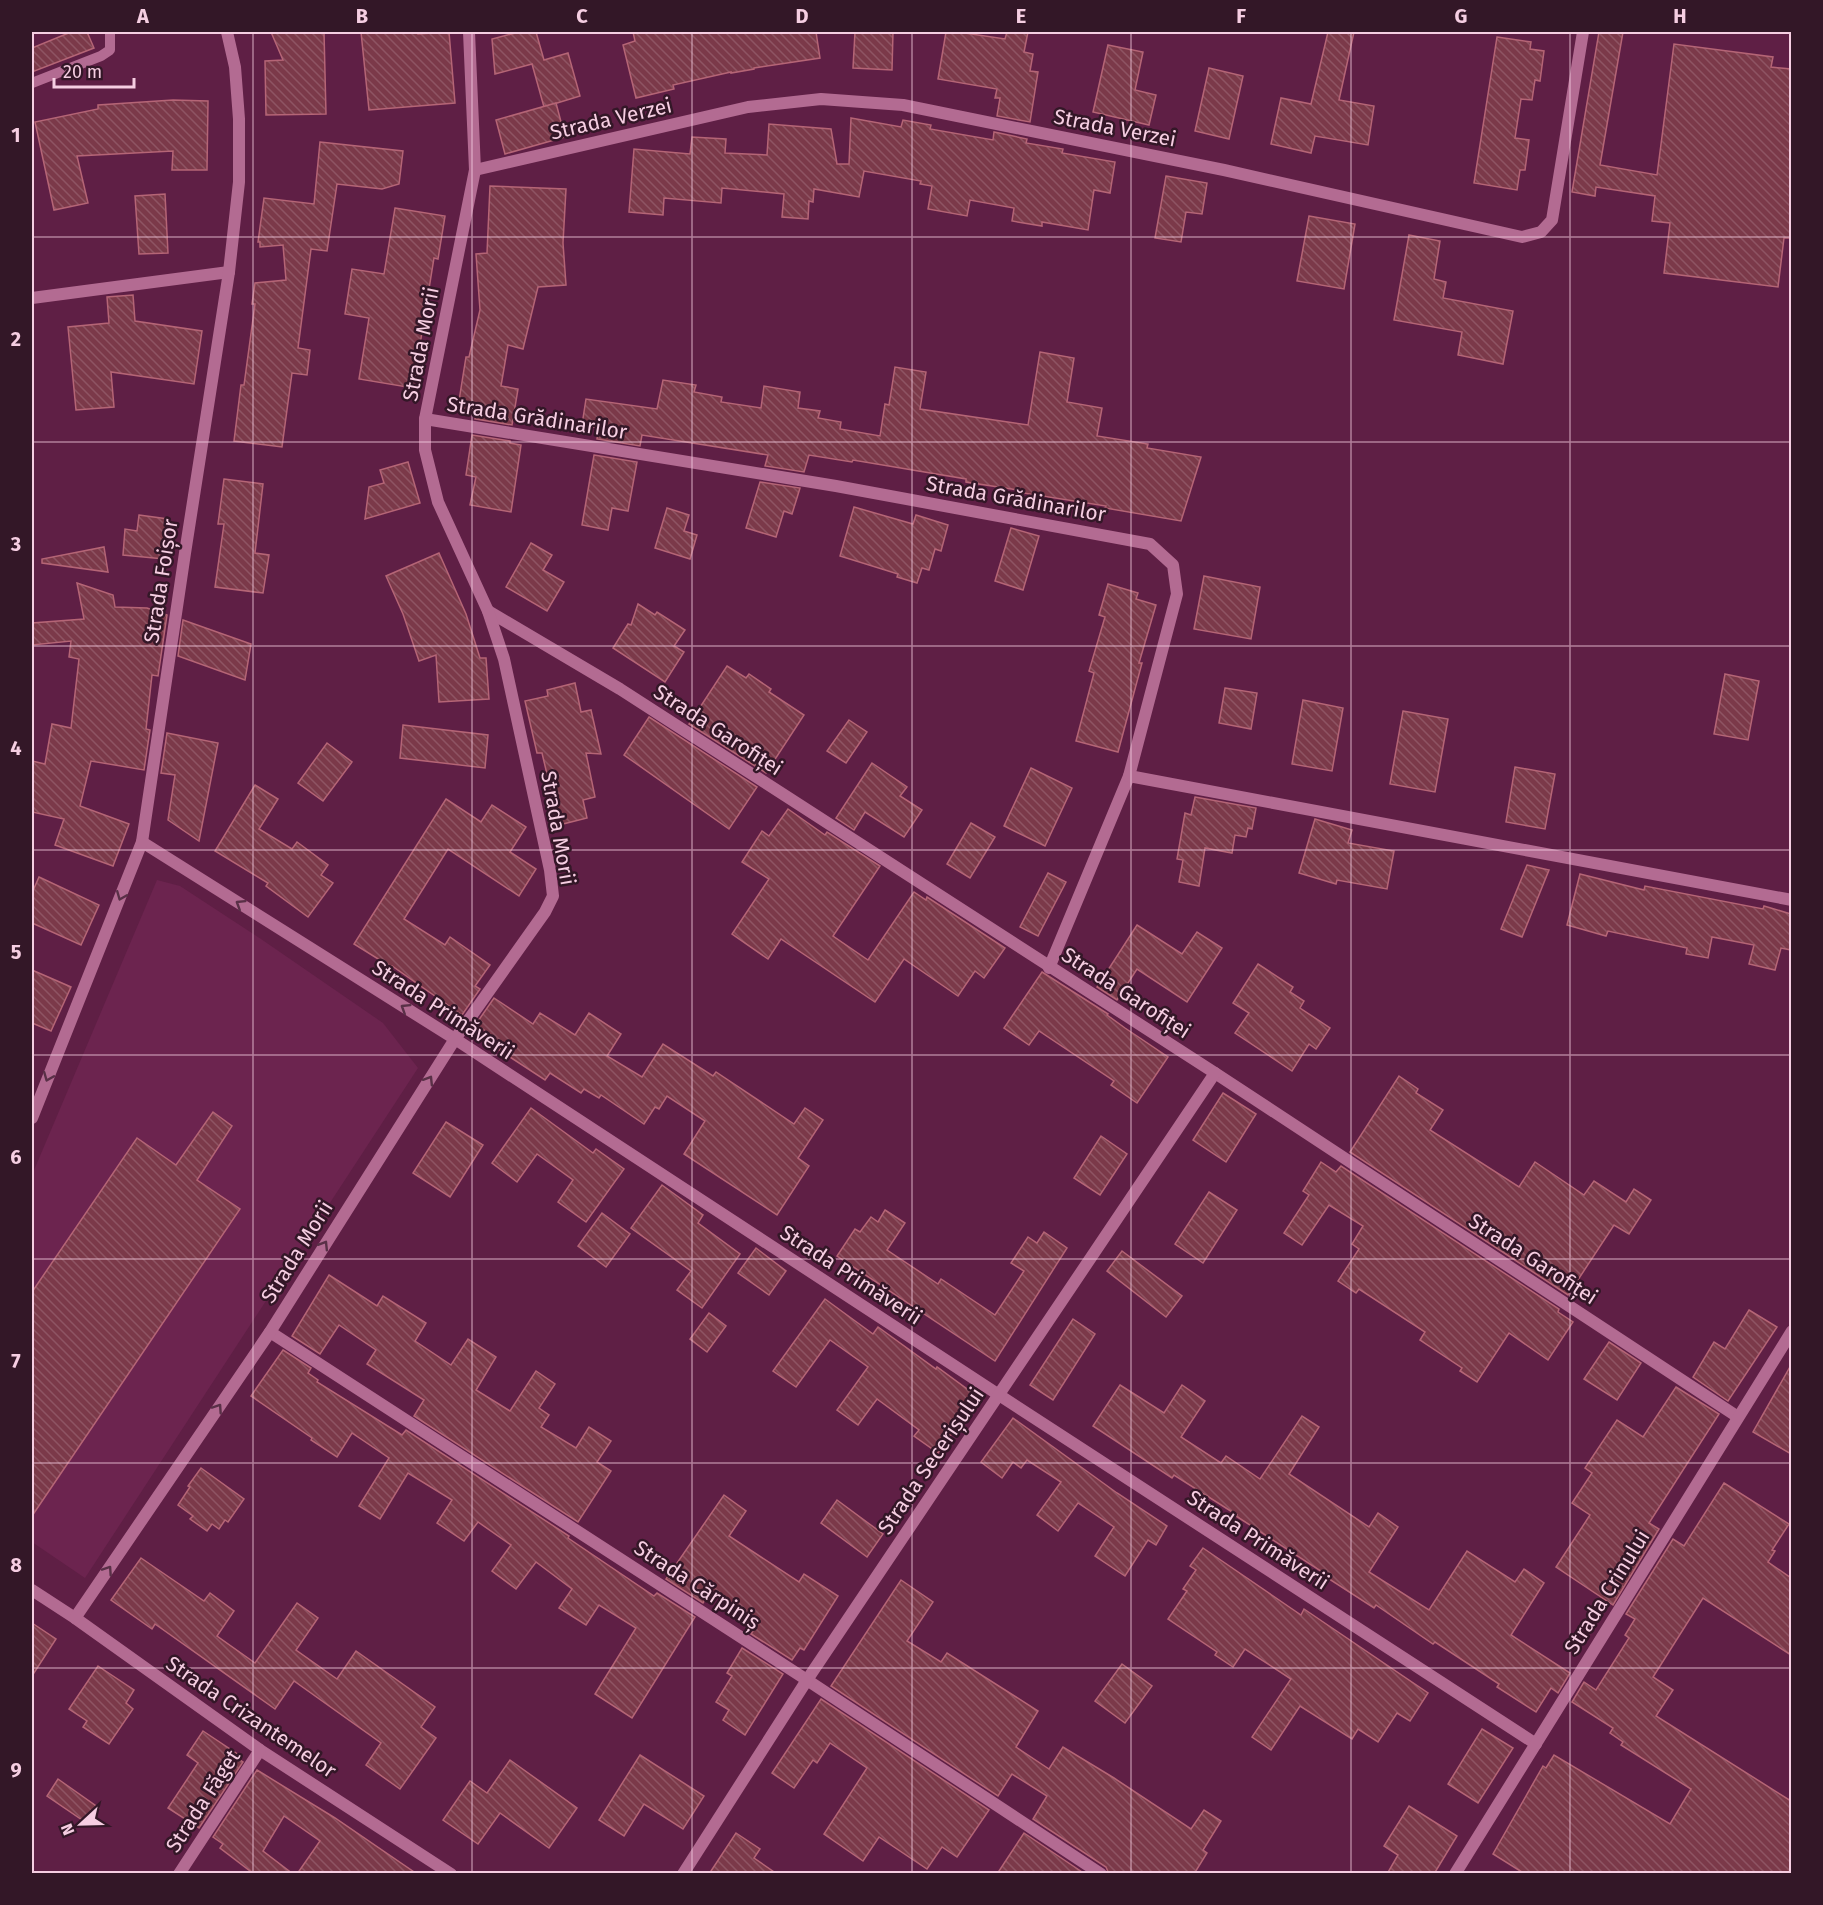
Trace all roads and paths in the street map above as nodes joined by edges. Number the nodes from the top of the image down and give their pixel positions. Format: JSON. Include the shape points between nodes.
{"nodes":[{"id":1,"x":110,"y":32,"type":"edge"},
{"id":2,"x":226,"y":32,"type":"edge"},
{"id":3,"x":469,"y":32,"type":"edge"},
{"id":4,"x":1583,"y":32,"type":"edge"},
{"id":5,"x":32,"y":83,"type":"edge"},
{"id":6,"x":475,"y":170,"type":"junction"},
{"id":7,"x":229,"y":272,"type":"junction"},
{"id":8,"x":32,"y":298,"type":"edge"},
{"id":9,"x":425,"y":419,"type":"junction"},
{"id":10,"x":488,"y":611,"type":"junction"},
{"id":11,"x":1129,"y":776,"type":"junction"},
{"id":12,"x":142,"y":842,"type":"junction"},
{"id":13,"x":1791,"y":900,"type":"edge"},
{"id":14,"x":1049,"y":968,"type":"junction"},
{"id":15,"x":454,"y":1039,"type":"junction"},
{"id":16,"x":1215,"y":1073,"type":"junction"},
{"id":17,"x":32,"y":1118,"type":"edge"},
{"id":18,"x":1791,"y":1331,"type":"edge"},
{"id":19,"x":270,"y":1332,"type":"junction"},
{"id":20,"x":999,"y":1395,"type":"junction"},
{"id":21,"x":1738,"y":1417,"type":"junction"},
{"id":22,"x":32,"y":1590,"type":"edge"},
{"id":23,"x":75,"y":1618,"type":"junction"},
{"id":24,"x":807,"y":1680,"type":"junction"},
{"id":25,"x":1536,"y":1744,"type":"junction"},
{"id":26,"x":260,"y":1750,"type":"junction"},
{"id":27,"x":179,"y":1874,"type":"edge"},
{"id":28,"x":451,"y":1874,"type":"edge"},
{"id":29,"x":682,"y":1874,"type":"edge"},
{"id":30,"x":1101,"y":1874,"type":"edge"},
{"id":31,"x":1455,"y":1874,"type":"edge"}],
"edges":[{"from":1,"to":5,"type":"lane","via":[[110,50],[101,56]]},
{"from":2,"to":7,"type":"street","name":"Strada Foișor","via":[[235,67],[239,119],[239,182]]},
{"from":3,"to":6,"type":"street","name":"Strada Morii"},
{"from":4,"to":6,"type":"street","name":"Strada Verzei","via":[[1552,220],[1541,232],[1522,237],[1224,170],[903,105],[821,99],[748,107]]},
{"from":6,"to":9,"type":"street","name":"Strada Morii"},
{"from":7,"to":8,"type":"street"},
{"from":7,"to":12,"type":"street","name":"Strada Foișor"},
{"from":9,"to":10,"type":"street","name":"Strada Morii","via":[[425,450],[438,502]]},
{"from":9,"to":11,"type":"street","name":"Strada Grădinarilor","via":[[836,486],[1150,544],[1173,565],[1177,594]]},
{"from":10,"to":14,"type":"street","name":"Strada Garofiței","via":[[620,689]]},
{"from":10,"to":15,"type":"street","name":"Strada Morii","via":[[504,659],[553,896]]},
{"from":11,"to":13,"type":"street"},
{"from":11,"to":14,"type":"street","name":"Strada Grădinarilor"},
{"from":15,"to":12,"type":"street","name":"Strada Primăverii","one_way":true},
{"from":12,"to":17,"type":"street","name":"Strada Foișor","one_way":true},
{"from":14,"to":16,"type":"street","name":"Strada Garofiței"},
{"from":19,"to":15,"type":"street","name":"Strada Morii","one_way":true},
{"from":15,"to":20,"type":"street","name":"Strada Primăverii"},
{"from":16,"to":20,"type":"street","name":"Strada Secerișului"},
{"from":16,"to":21,"type":"street","name":"Strada Garofiței"},
{"from":18,"to":21,"type":"street","name":"Strada Crinului"},
{"from":23,"to":19,"type":"street","name":"Strada Morii","one_way":true},
{"from":19,"to":24,"type":"street","name":"Strada Cărpiniș"},
{"from":20,"to":24,"type":"street","name":"Strada Secerișului"},
{"from":20,"to":25,"type":"street","name":"Strada Primăverii"},
{"from":21,"to":25,"type":"street","name":"Strada Crinului"},
{"from":22,"to":23,"type":"street","name":"Strada Crizantemelor"},
{"from":23,"to":26,"type":"street","name":"Strada Crizantemelor"},
{"from":24,"to":29,"type":"street","name":"Strada Secerișului"},
{"from":24,"to":30,"type":"street","name":"Strada Cărpiniș"},
{"from":25,"to":31,"type":"street","name":"Strada Crinului"},
{"from":26,"to":27,"type":"street","name":"Strada Făget"},
{"from":26,"to":28,"type":"street","name":"Strada Crizantemelor"}]}
